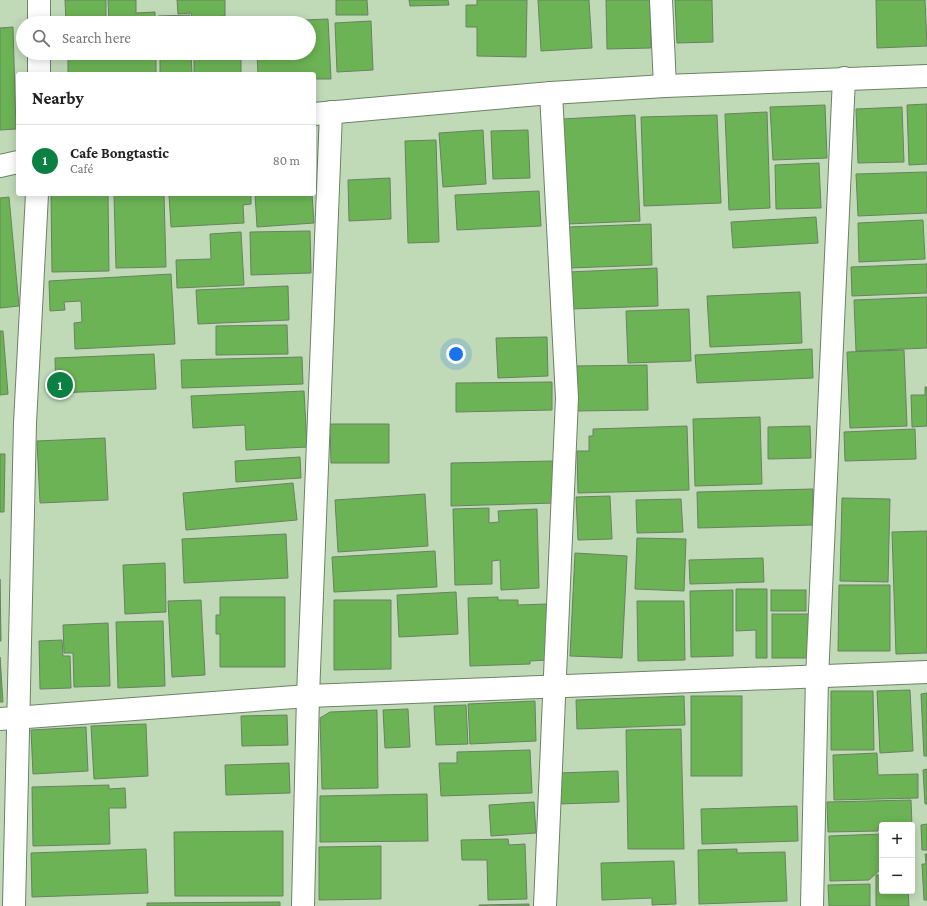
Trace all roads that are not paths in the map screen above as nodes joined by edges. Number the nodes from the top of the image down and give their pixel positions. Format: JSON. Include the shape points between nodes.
{"nodes":[{"id":1,"x":39,"y":0,"type":"edge"},
{"id":2,"x":661,"y":0,"type":"edge"},
{"id":3,"x":39,"y":16,"type":"edge"},
{"id":4,"x":39,"y":60,"type":"edge"},
{"id":5,"x":39,"y":72,"type":"edge"},
{"id":6,"x":927,"y":76,"type":"edge"},
{"id":7,"x":844,"y":78,"type":"junction"},
{"id":8,"x":665,"y":86,"type":"junction"},
{"id":9,"x":551,"y":93,"type":"junction"},
{"id":10,"x":323,"y":113,"type":"edge"},
{"id":11,"x":16,"y":162,"type":"edge"},
{"id":12,"x":0,"y":166,"type":"edge"},
{"id":13,"x":37,"y":196,"type":"edge"},
{"id":14,"x":927,"y":672,"type":"edge"},
{"id":15,"x":817,"y":678,"type":"junction"},
{"id":16,"x":555,"y":686,"type":"junction"},
{"id":17,"x":308,"y":696,"type":"junction"},
{"id":18,"x":9,"y":718,"type":"edge"},
{"id":19,"x":14,"y":906,"type":"edge"},
{"id":20,"x":303,"y":906,"type":"edge"},
{"id":21,"x":545,"y":906,"type":"edge"},
{"id":22,"x":812,"y":906,"type":"edge"}],
"edges":[{"from":1,"to":3,"type":"street"},
{"from":2,"to":8,"type":"street"},
{"from":4,"to":5,"type":"street"},
{"from":6,"to":7,"type":"street"},
{"from":7,"to":8,"type":"street"},
{"from":7,"to":15,"type":"street"},
{"from":8,"to":9,"type":"street"},
{"from":9,"to":10,"type":"street"},
{"from":9,"to":16,"type":"street","via":[[567,398]]},
{"from":10,"to":17,"type":"street"},
{"from":11,"to":12,"type":"street"},
{"from":13,"to":18,"type":"street"},
{"from":14,"to":15,"type":"street"},
{"from":15,"to":16,"type":"street"},
{"from":15,"to":22,"type":"street"},
{"from":16,"to":17,"type":"street"},
{"from":16,"to":21,"type":"street"},
{"from":17,"to":18,"type":"street"},
{"from":17,"to":20,"type":"street"},
{"from":18,"to":19,"type":"street"}]}
